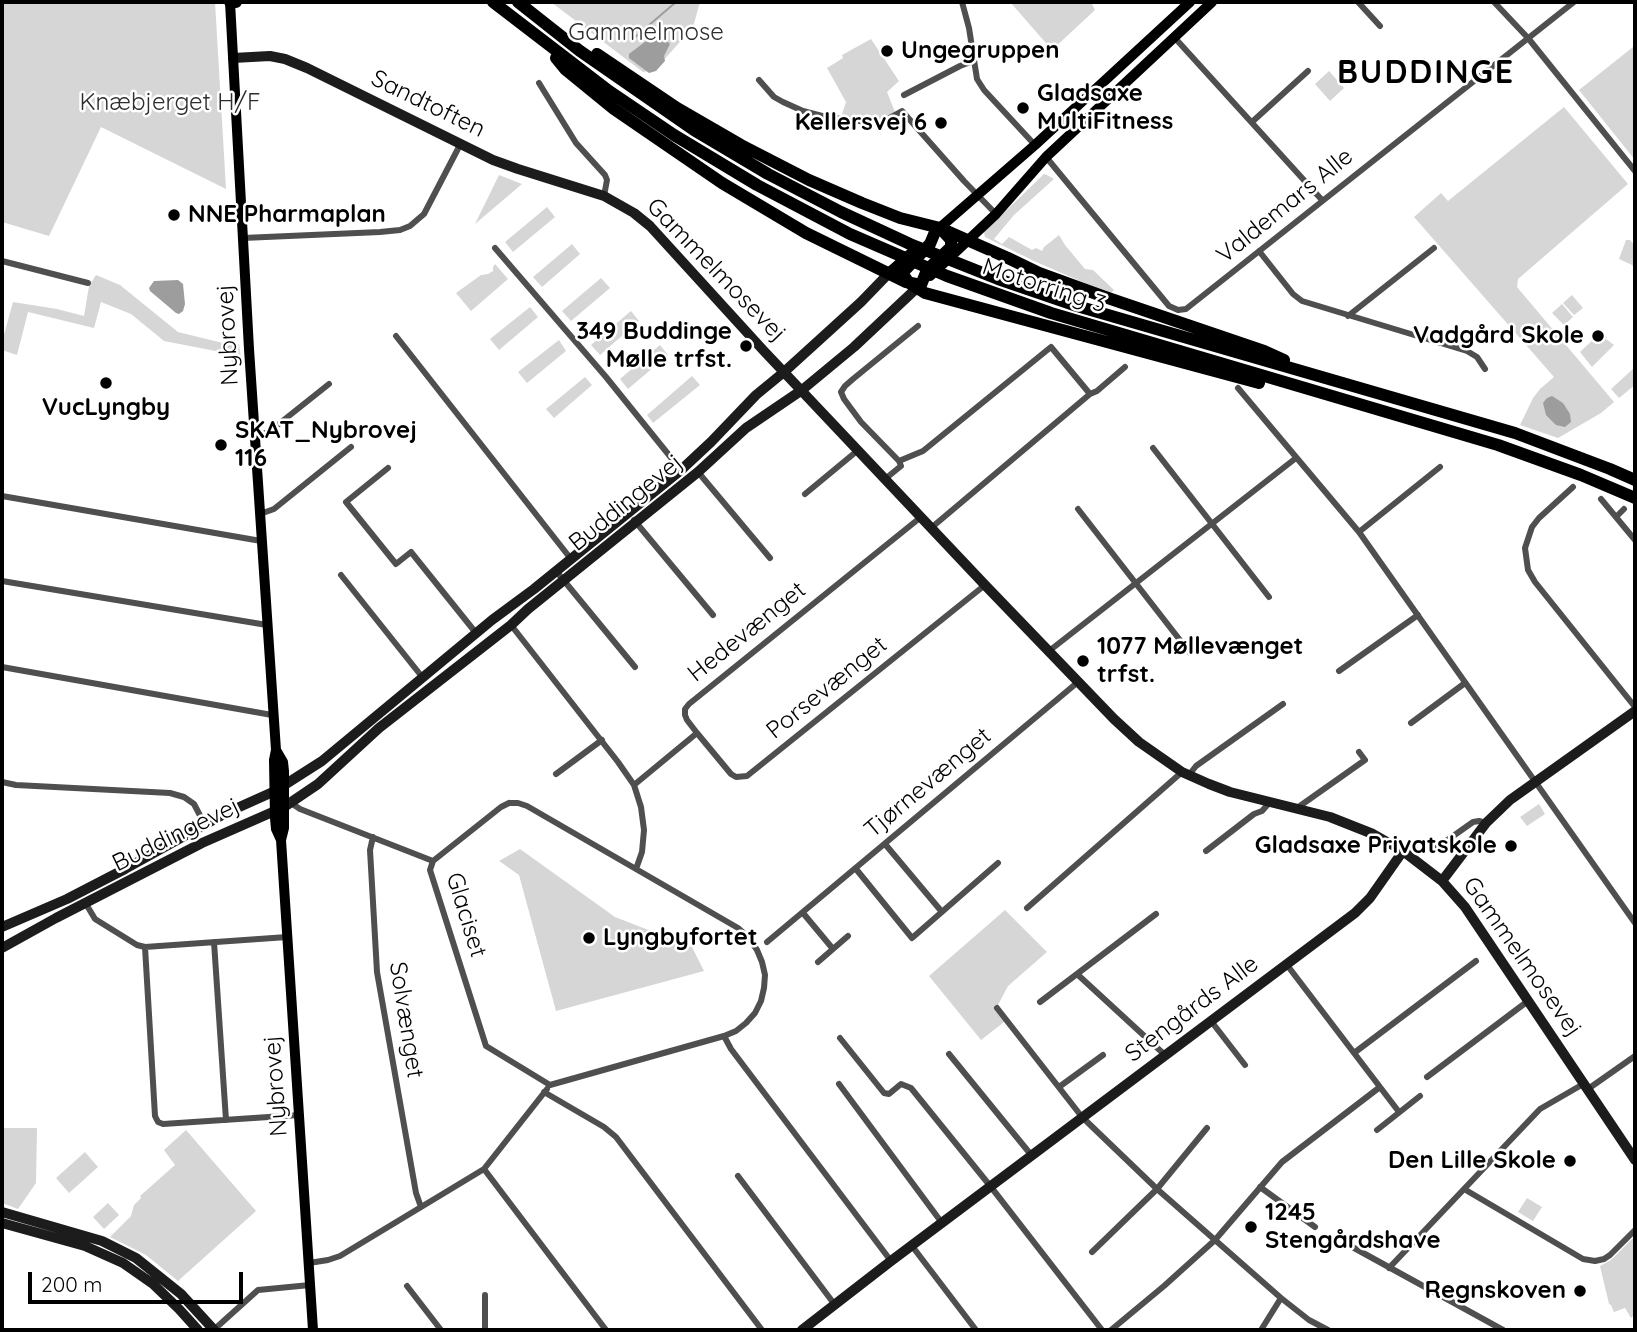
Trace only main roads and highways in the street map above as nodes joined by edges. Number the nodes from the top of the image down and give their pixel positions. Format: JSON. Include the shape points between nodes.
{"nodes":[{"id":1,"x":232,"y":2,"type":"edge"},
{"id":2,"x":493,"y":2,"type":"edge"},
{"id":3,"x":518,"y":2,"type":"edge"},
{"id":4,"x":1189,"y":2,"type":"edge"},
{"id":5,"x":1212,"y":2,"type":"edge"},
{"id":6,"x":537,"y":37,"type":"junction"},
{"id":7,"x":937,"y":230,"type":"junction"},
{"id":8,"x":966,"y":243,"type":"junction"},
{"id":9,"x":905,"y":279,"type":"junction"},
{"id":10,"x":1325,"y":379,"type":"junction"},
{"id":11,"x":1348,"y":401,"type":"junction"},
{"id":12,"x":1635,"y":480,"type":"edge"},
{"id":13,"x":1635,"y":498,"type":"edge"},
{"id":14,"x":313,"y":1330,"type":"edge"}],
"edges":[{"from":1,"to":14,"type":"main road","name":"Nybrovej","via":[[272,715],[276,750],[283,762],[281,840]]},
{"from":2,"to":6,"type":"highway","name":"Motorring 3"},
{"from":3,"to":7,"type":"highway","via":[[741,145],[862,204]]},
{"from":3,"to":10,"type":"highway","name":"Motorring 3","via":[[694,130],[841,212],[998,279]]},
{"from":4,"to":7,"type":"main road"},
{"from":5,"to":8,"type":"main road","name":"Buddingevej","via":[[1046,156]]},
{"from":6,"to":9,"type":"highway","via":[[565,69],[614,109],[722,183],[806,233]]},
{"from":6,"to":11,"type":"highway","name":"Motorring 3","via":[[674,135],[850,234],[947,276],[1051,313]]},
{"from":7,"to":8,"type":"highway"},
{"from":7,"to":9,"type":"highway","via":[[930,244],[903,271]]},
{"from":7,"to":9,"type":"highway","via":[[951,240],[951,247],[927,270]]},
{"from":8,"to":9,"type":"main road","name":"Buddingevej"},
{"from":8,"to":10,"type":"highway","via":[[1105,298],[1264,351]]},
{"from":9,"to":11,"type":"highway","via":[[938,297],[1267,385]]},
{"from":10,"to":12,"type":"highway","name":"Motorring 3","via":[[1515,433]]},
{"from":11,"to":13,"type":"highway","name":"Motorring 3","via":[[1498,445]]}]}
